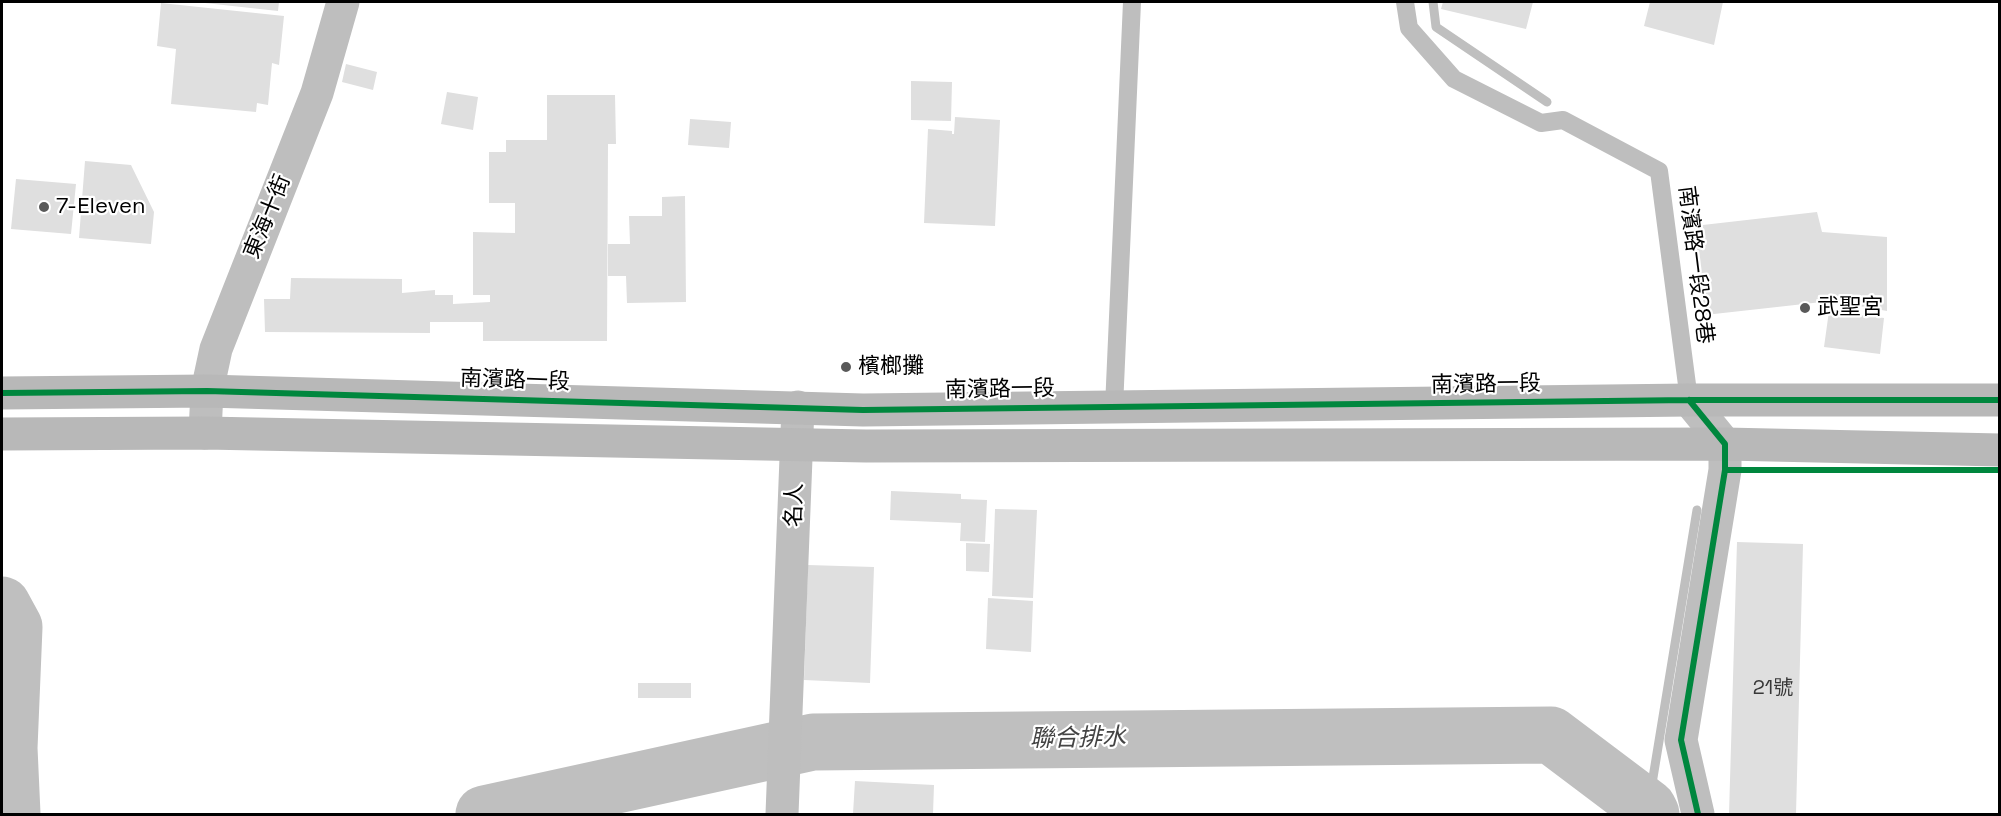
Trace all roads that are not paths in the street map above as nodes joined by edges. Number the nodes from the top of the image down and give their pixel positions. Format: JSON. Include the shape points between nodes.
{"nodes":[{"id":1,"x":343,"y":2,"type":"edge"},
{"id":2,"x":1132,"y":2,"type":"edge"},
{"id":3,"x":1405,"y":2,"type":"edge"},
{"id":4,"x":207,"y":391,"type":"junction"},
{"id":5,"x":2,"y":393,"type":"edge"},
{"id":6,"x":1689,"y":400,"type":"junction"},
{"id":7,"x":2000,"y":400,"type":"edge"},
{"id":8,"x":798,"y":407,"type":"junction"},
{"id":9,"x":1114,"y":407,"type":"junction"},
{"id":10,"x":9,"y":434,"type":"edge"},
{"id":11,"x":205,"y":434,"type":"junction"},
{"id":12,"x":797,"y":444,"type":"junction"},
{"id":13,"x":1725,"y":444,"type":"junction"},
{"id":14,"x":2000,"y":450,"type":"edge"},
{"id":15,"x":782,"y":814,"type":"edge"},
{"id":16,"x":1698,"y":814,"type":"edge"}],
"edges":[{"from":1,"to":4,"type":"street","name":"東海十街","via":[[317,93],[216,349]]},
{"from":2,"to":9,"type":"lane"},
{"from":3,"to":6,"type":"lane","name":"南濱路一段28巷","via":[[1409,28],[1454,79],[1541,123],[1563,120],[1659,171]]},
{"from":4,"to":5,"type":"main road","name":"南濱路一段"},
{"from":4,"to":8,"type":"main road","name":"南濱路一段"},
{"from":4,"to":11,"type":"street","name":"東海十街"},
{"from":6,"to":7,"type":"main road","name":"南濱路一段"},
{"from":6,"to":9,"type":"main road","name":"南濱路一段"},
{"from":6,"to":13,"type":"street"},
{"from":8,"to":9,"type":"main road","name":"南濱路一段"},
{"from":8,"to":12,"type":"street","name":"名人"},
{"from":10,"to":11,"type":"main road"},
{"from":11,"to":12,"type":"main road"},
{"from":12,"to":13,"type":"main road"},
{"from":12,"to":15,"type":"street","name":"名人"},
{"from":13,"to":14,"type":"main road"},
{"from":13,"to":16,"type":"street","via":[[1725,470],[1681,740]]}]}
